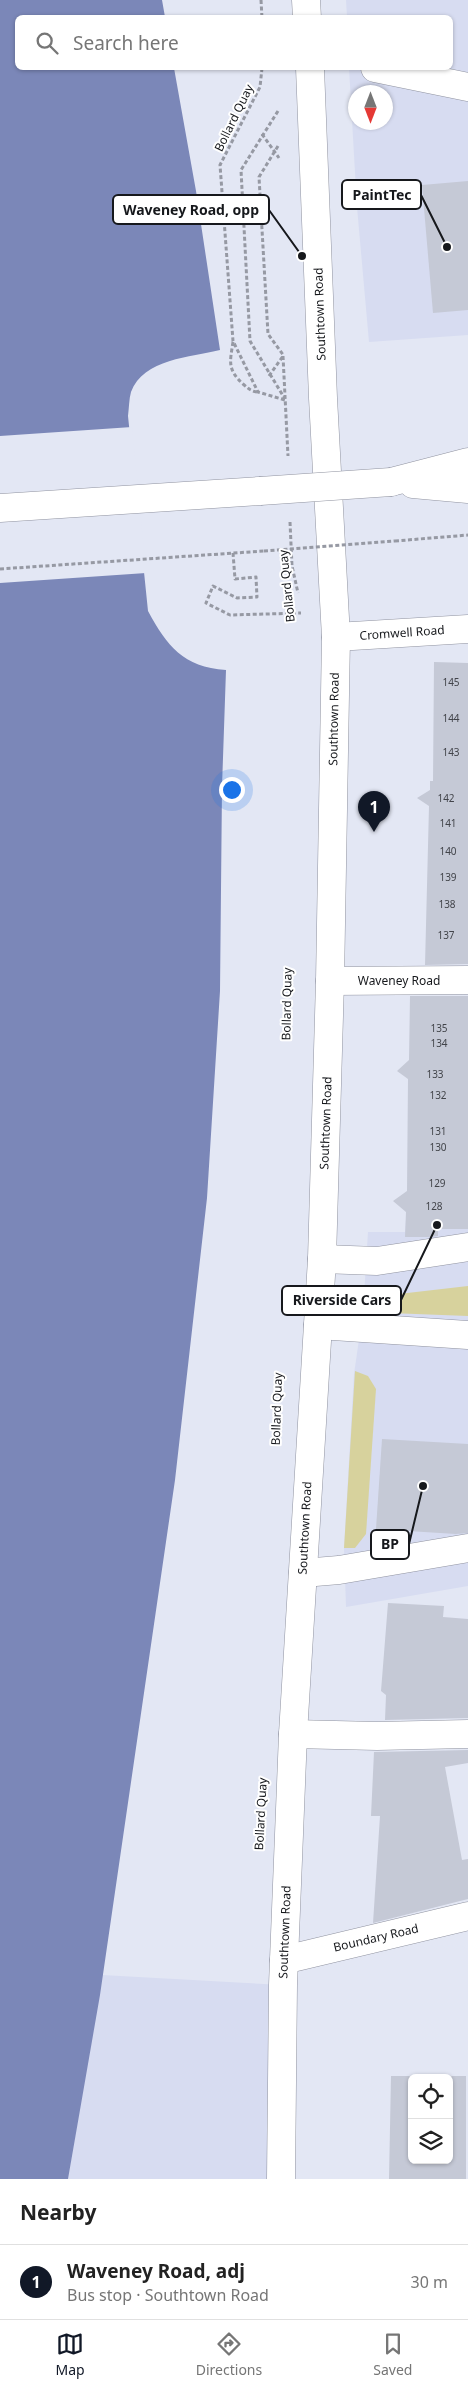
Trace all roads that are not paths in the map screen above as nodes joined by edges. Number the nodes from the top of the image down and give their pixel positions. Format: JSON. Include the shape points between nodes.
{"nodes":[{"id":1,"x":306,"y":0,"type":"edge"},
{"id":2,"x":308,"y":15,"type":"edge"},
{"id":3,"x":310,"y":70,"type":"edge"},
{"id":4,"x":385,"y":70,"type":"edge"},
{"id":5,"x":468,"y":87,"type":"edge"},
{"id":6,"x":468,"y":462,"type":"edge"},
{"id":7,"x":391,"y":482,"type":"junction"},
{"id":8,"x":468,"y":488,"type":"edge"},
{"id":9,"x":0,"y":508,"type":"edge"},
{"id":10,"x":468,"y":629,"type":"edge"},
{"id":11,"x":336,"y":637,"type":"junction"},
{"id":12,"x":468,"y":980,"type":"edge"},
{"id":13,"x":330,"y":981,"type":"junction"},
{"id":14,"x":468,"y":1247,"type":"edge"},
{"id":15,"x":322,"y":1259,"type":"junction"},
{"id":16,"x":318,"y":1325,"type":"junction"},
{"id":17,"x":468,"y":1334,"type":"edge"},
{"id":18,"x":468,"y":1548,"type":"edge"},
{"id":19,"x":303,"y":1573,"type":"junction"},
{"id":20,"x":293,"y":1734,"type":"junction"},
{"id":21,"x":468,"y":1734,"type":"edge"},
{"id":22,"x":468,"y":1916,"type":"edge"},
{"id":23,"x":284,"y":1960,"type":"junction"},
{"id":24,"x":282,"y":2179,"type":"edge"}],
"edges":[{"from":1,"to":2,"type":"street"},
{"from":3,"to":11,"type":"street","name":"Southtown Road"},
{"from":4,"to":5,"type":"street"},
{"from":6,"to":7,"type":"street"},
{"from":7,"to":8,"type":"street"},
{"from":7,"to":9,"type":"street","bridge":true},
{"from":10,"to":11,"type":"street","name":"Cromwell Road"},
{"from":11,"to":13,"type":"street","name":"Southtown Road"},
{"from":12,"to":13,"type":"street","name":"Waveney Road"},
{"from":13,"to":15,"type":"street","name":"Southtown Road"},
{"from":14,"to":15,"type":"street","via":[[377,1261]]},
{"from":15,"to":16,"type":"street","name":"Southtown Road"},
{"from":16,"to":17,"type":"street"},
{"from":16,"to":19,"type":"street","name":"Southtown Road"},
{"from":18,"to":19,"type":"street"},
{"from":19,"to":20,"type":"street","name":"Southtown Road"},
{"from":20,"to":21,"type":"street"},
{"from":20,"to":23,"type":"street","name":"Southtown Road"},
{"from":22,"to":23,"type":"street","name":"Boundary Road"},
{"from":23,"to":24,"type":"street","name":"Southtown Road"}]}
